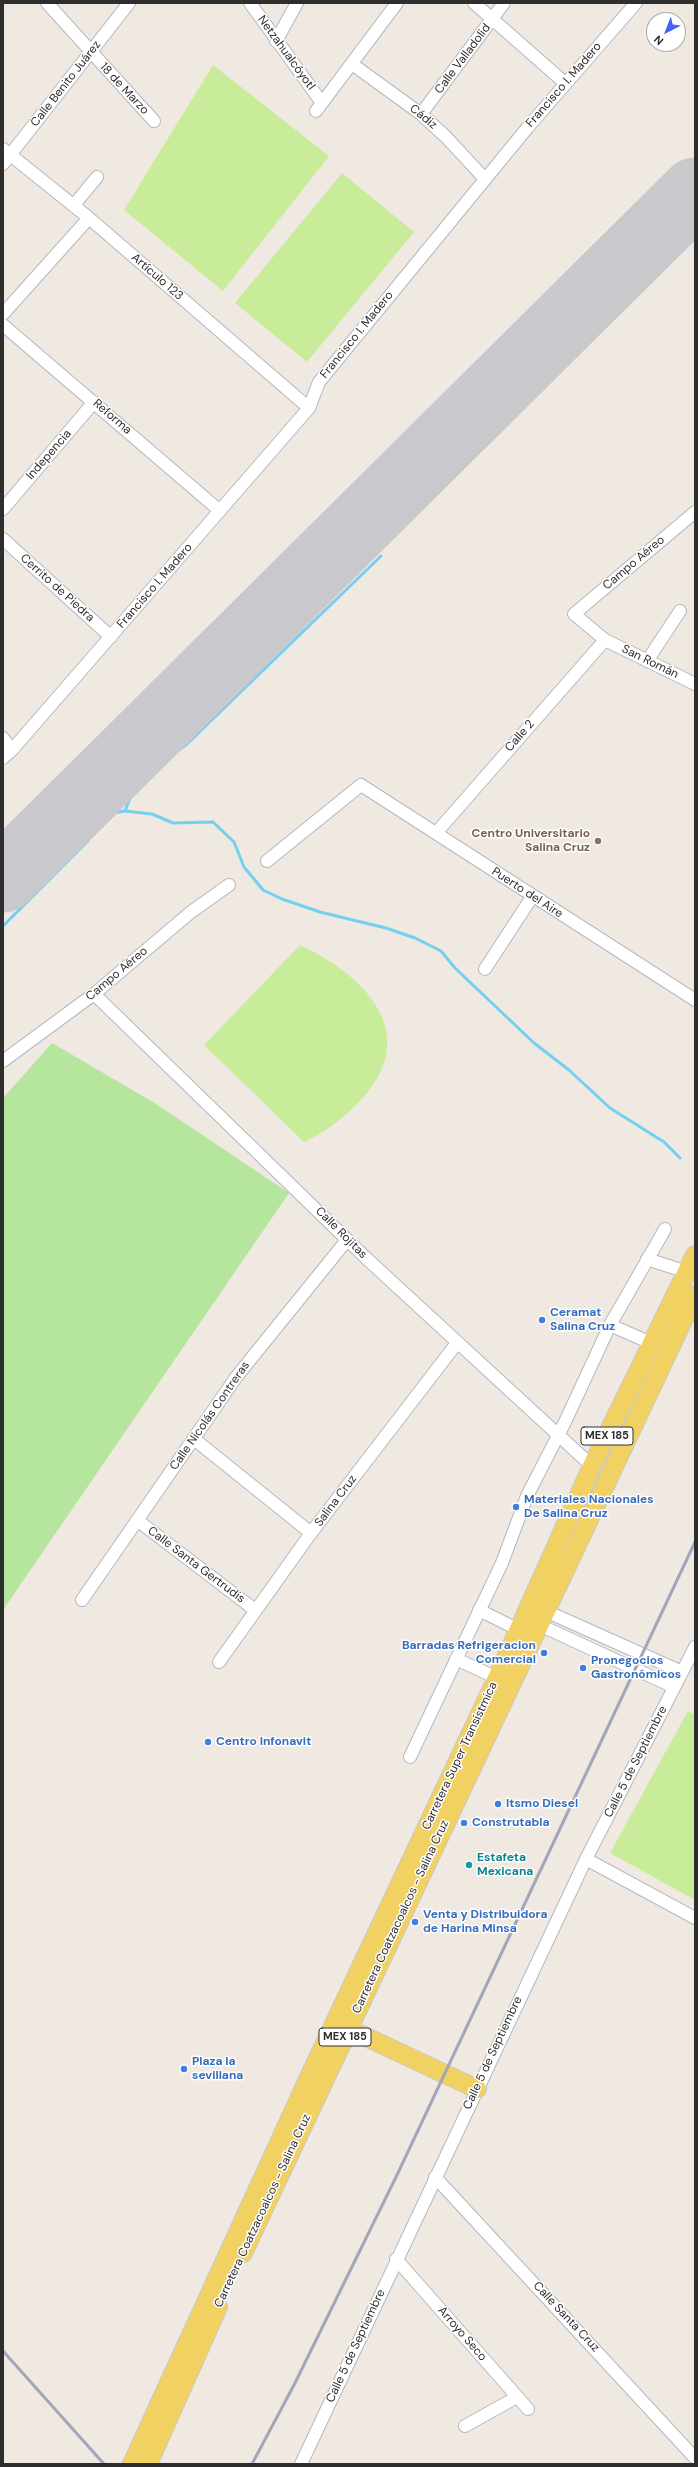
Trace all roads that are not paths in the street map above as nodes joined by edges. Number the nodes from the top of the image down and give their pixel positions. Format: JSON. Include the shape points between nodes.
{"nodes":[{"id":1,"x":47,"y":3,"type":"edge"},
{"id":2,"x":129,"y":3,"type":"edge"},
{"id":3,"x":250,"y":3,"type":"edge"},
{"id":4,"x":297,"y":3,"type":"edge"},
{"id":5,"x":397,"y":3,"type":"edge"},
{"id":6,"x":474,"y":3,"type":"edge"},
{"id":7,"x":504,"y":3,"type":"edge"},
{"id":8,"x":636,"y":3,"type":"edge"},
{"id":9,"x":493,"y":19,"type":"junction"},
{"id":10,"x":276,"y":41,"type":"junction"},
{"id":11,"x":90,"y":52,"type":"junction"},
{"id":12,"x":352,"y":64,"type":"junction"},
{"id":13,"x":565,"y":83,"type":"junction"},
{"id":14,"x":421,"y":114,"type":"junction"},
{"id":15,"x":154,"y":121,"type":"dead end"},
{"id":16,"x":5,"y":156,"type":"edge"},
{"id":17,"x":97,"y":177,"type":"dead end"},
{"id":18,"x":485,"y":179,"type":"junction"},
{"id":19,"x":74,"y":205,"type":"junction"},
{"id":20,"x":89,"y":218,"type":"junction"},
{"id":21,"x":3,"y":314,"type":"edge"},
{"id":22,"x":3,"y":325,"type":"edge"},
{"id":23,"x":94,"y":402,"type":"junction"},
{"id":24,"x":309,"y":408,"type":"junction"},
{"id":25,"x":3,"y":509,"type":"edge"},
{"id":26,"x":220,"y":511,"type":"junction"},
{"id":27,"x":695,"y":512,"type":"edge"},
{"id":28,"x":3,"y":539,"type":"edge"},
{"id":29,"x":680,"y":612,"type":"dead end"},
{"id":30,"x":574,"y":614,"type":"joint"},
{"id":31,"x":111,"y":637,"type":"junction"},
{"id":32,"x":604,"y":640,"type":"junction"},
{"id":33,"x":647,"y":661,"type":"junction"},
{"id":34,"x":695,"y":684,"type":"edge"},
{"id":35,"x":3,"y":738,"type":"edge"},
{"id":36,"x":8,"y":754,"type":"edge"},
{"id":37,"x":436,"y":833,"type":"junction"},
{"id":38,"x":267,"y":861,"type":"dead end"},
{"id":39,"x":228,"y":885,"type":"dead end"},
{"id":40,"x":532,"y":897,"type":"junction"},
{"id":41,"x":484,"y":969,"type":"dead end"},
{"id":42,"x":94,"y":994,"type":"junction"},
{"id":43,"x":695,"y":1000,"type":"edge"},
{"id":44,"x":3,"y":1061,"type":"edge"},
{"id":45,"x":665,"y":1229,"type":"dead end"},
{"id":46,"x":347,"y":1240,"type":"junction"},
{"id":47,"x":695,"y":1255,"type":"edge"},
{"id":48,"x":647,"y":1259,"type":"junction"},
{"id":49,"x":687,"y":1272,"type":"junction"},
{"id":50,"x":695,"y":1295,"type":"edge"},
{"id":51,"x":610,"y":1325,"type":"junction"},
{"id":52,"x":457,"y":1342,"type":"junction"},
{"id":53,"x":651,"y":1343,"type":"junction"},
{"id":54,"x":559,"y":1434,"type":"junction"},
{"id":55,"x":194,"y":1438,"type":"junction"},
{"id":56,"x":592,"y":1466,"type":"junction"},
{"id":57,"x":137,"y":1520,"type":"junction"},
{"id":58,"x":311,"y":1533,"type":"junction"},
{"id":59,"x":82,"y":1600,"type":"dead end"},
{"id":60,"x":255,"y":1610,"type":"junction"},
{"id":61,"x":479,"y":1610,"type":"junction"},
{"id":62,"x":523,"y":1617,"type":"junction"},
{"id":63,"x":542,"y":1618,"type":"junction"},
{"id":64,"x":695,"y":1646,"type":"edge"},
{"id":65,"x":456,"y":1659,"type":"junction"},
{"id":66,"x":219,"y":1662,"type":"dead end"},
{"id":67,"x":682,"y":1672,"type":"junction"},
{"id":68,"x":497,"y":1678,"type":"junction"},
{"id":69,"x":674,"y":1687,"type":"junction"},
{"id":70,"x":410,"y":1757,"type":"dead end"},
{"id":71,"x":586,"y":1859,"type":"junction"},
{"id":72,"x":695,"y":1918,"type":"edge"},
{"id":73,"x":343,"y":2023,"type":"junction"},
{"id":74,"x":477,"y":2088,"type":"junction"},
{"id":75,"x":435,"y":2177,"type":"junction"},
{"id":76,"x":396,"y":2259,"type":"junction"},
{"id":77,"x":517,"y":2397,"type":"junction"},
{"id":78,"x":528,"y":2409,"type":"dead end"},
{"id":79,"x":465,"y":2426,"type":"dead end"},
{"id":80,"x":695,"y":2458,"type":"edge"},
{"id":81,"x":135,"y":2461,"type":"edge"},
{"id":82,"x":301,"y":2464,"type":"edge"}],
"edges":[{"from":1,"to":11,"type":"street","name":"18 de Marzo"},
{"from":2,"to":11,"type":"street","name":"Calle Benito Juárez"},
{"from":3,"to":10,"type":"street","name":"Netzahualcóyotl"},
{"from":4,"to":10,"type":"street"},
{"from":5,"to":12,"type":"street"},
{"from":6,"to":9,"type":"street"},
{"from":7,"to":9,"type":"street","name":"Calle Valladolid"},
{"from":8,"to":13,"type":"street","name":"Francisco I. Madero"},
{"from":9,"to":13,"type":"street"},
{"from":9,"to":14,"type":"street","name":"Calle Valladolid"},
{"from":10,"to":12,"type":"street","name":"Netzahualcóyotl","via":[[319,107]]},
{"from":11,"to":15,"type":"street","name":"18 de Marzo"},
{"from":11,"to":16,"type":"street","name":"Calle Benito Juárez"},
{"from":12,"to":14,"type":"street","name":"Cádiz"},
{"from":13,"to":18,"type":"street","name":"Francisco I. Madero"},
{"from":14,"to":18,"type":"street","name":"Cádiz"},
{"from":16,"to":19,"type":"street","name":"Artículo 123"},
{"from":17,"to":19,"type":"street"},
{"from":18,"to":24,"type":"street","name":"Francisco I. Madero","via":[[319,382]]},
{"from":19,"to":20,"type":"street","name":"Artículo 123"},
{"from":20,"to":21,"type":"street"},
{"from":20,"to":24,"type":"street","name":"Artículo 123"},
{"from":22,"to":23,"type":"street","name":"Reforma"},
{"from":23,"to":25,"type":"street","name":"Indepencia"},
{"from":23,"to":26,"type":"street","name":"Reforma"},
{"from":24,"to":26,"type":"street","name":"Francisco I. Madero"},
{"from":26,"to":31,"type":"street","name":"Francisco I. Madero"},
{"from":27,"to":30,"type":"street","name":"Campo Aéreo"},
{"from":28,"to":31,"type":"street","name":"Cerrito de Piedra"},
{"from":29,"to":33,"type":"street"},
{"from":30,"to":32,"type":"street","name":"San Román"},
{"from":31,"to":36,"type":"street","name":"Francisco I. Madero"},
{"from":32,"to":33,"type":"street","name":"San Román"},
{"from":32,"to":37,"type":"street","name":"Calle 2"},
{"from":33,"to":34,"type":"street","name":"San Román"},
{"from":35,"to":36,"type":"street"},
{"from":37,"to":38,"type":"street","name":"Puerto del Aire","via":[[361,785]]},
{"from":37,"to":40,"type":"street","name":"Puerto del Aire"},
{"from":39,"to":42,"type":"street","name":"Campo Aéreo"},
{"from":40,"to":41,"type":"street"},
{"from":40,"to":43,"type":"street","name":"Puerto del Aire"},
{"from":42,"to":44,"type":"street","name":"Campo Aéreo"},
{"from":42,"to":46,"type":"street","name":"Calle Rojitas"},
{"from":45,"to":48,"type":"street"},
{"from":46,"to":52,"type":"street","name":"Calle Rojitas"},
{"from":46,"to":55,"type":"street","name":"Calle Nicolás Contreras","via":[[236,1376]]},
{"from":47,"to":49,"type":"main road","name":"Carretera Super Transístmica","number":"MEX 185"},
{"from":48,"to":49,"type":"street"},
{"from":48,"to":51,"type":"street"},
{"from":49,"to":53,"type":"main road","name":"Carretera Super Transístmica","number":"MEX 185"},
{"from":50,"to":63,"type":"main road","number":"MEX 185"},
{"from":51,"to":53,"type":"street"},
{"from":51,"to":54,"type":"street"},
{"from":52,"to":54,"type":"street","name":"Calle Rojitas"},
{"from":52,"to":58,"type":"street","name":"Salina Cruz"},
{"from":53,"to":56,"type":"main road","name":"Carretera Super Transístmica","number":"MEX 185"},
{"from":54,"to":56,"type":"street","name":"Calle Rojitas"},
{"from":54,"to":61,"type":"street","via":[[527,1496],[502,1563]]},
{"from":55,"to":57,"type":"street","name":"Calle Nicolás Contreras"},
{"from":55,"to":58,"type":"street"},
{"from":56,"to":62,"type":"main road","name":"Carretera Super Transístmica","number":"MEX 185"},
{"from":57,"to":59,"type":"street","name":"Calle Nicolás Contreras"},
{"from":57,"to":60,"type":"street","name":"Calle Santa Gertrudis"},
{"from":58,"to":60,"type":"street","name":"Salina Cruz"},
{"from":60,"to":66,"type":"street","name":"Salina Cruz"},
{"from":61,"to":62,"type":"street"},
{"from":61,"to":65,"type":"street"},
{"from":62,"to":63,"type":"street"},
{"from":62,"to":68,"type":"main road","name":"Carretera Super Transístmica","number":"MEX 185"},
{"from":63,"to":67,"type":"street"},
{"from":63,"to":69,"type":"street"},
{"from":63,"to":73,"type":"main road","name":"Carretera Coatzacoalcos - Salina Cruz","number":"MEX 185"},
{"from":64,"to":67,"type":"street","name":"Calle 5 de Septiembre"},
{"from":65,"to":68,"type":"street"},
{"from":65,"to":70,"type":"street"},
{"from":67,"to":69,"type":"street","name":"Calle 5 de Septiembre"},
{"from":68,"to":73,"type":"main road","name":"Carretera Super Transístmica","number":"MEX 185"},
{"from":69,"to":71,"type":"street","name":"Calle 5 de Septiembre"},
{"from":71,"to":72,"type":"street"},
{"from":71,"to":74,"type":"street","name":"Calle 5 de Septiembre"},
{"from":73,"to":74,"type":"main road","number":"MEX 185"},
{"from":73,"to":81,"type":"main road","name":"Carretera Super Transístmica","number":"MEX 185"},
{"from":74,"to":75,"type":"street","name":"Calle 5 de Septiembre"},
{"from":75,"to":76,"type":"street","name":"Calle 5 de Septiembre"},
{"from":75,"to":80,"type":"street","name":"Calle Santa Cruz"},
{"from":76,"to":77,"type":"street","name":"Arroyo Seco"},
{"from":76,"to":82,"type":"street","name":"Calle 5 de Septiembre"},
{"from":77,"to":78,"type":"street","name":"Arroyo Seco"},
{"from":77,"to":79,"type":"street"}]}
